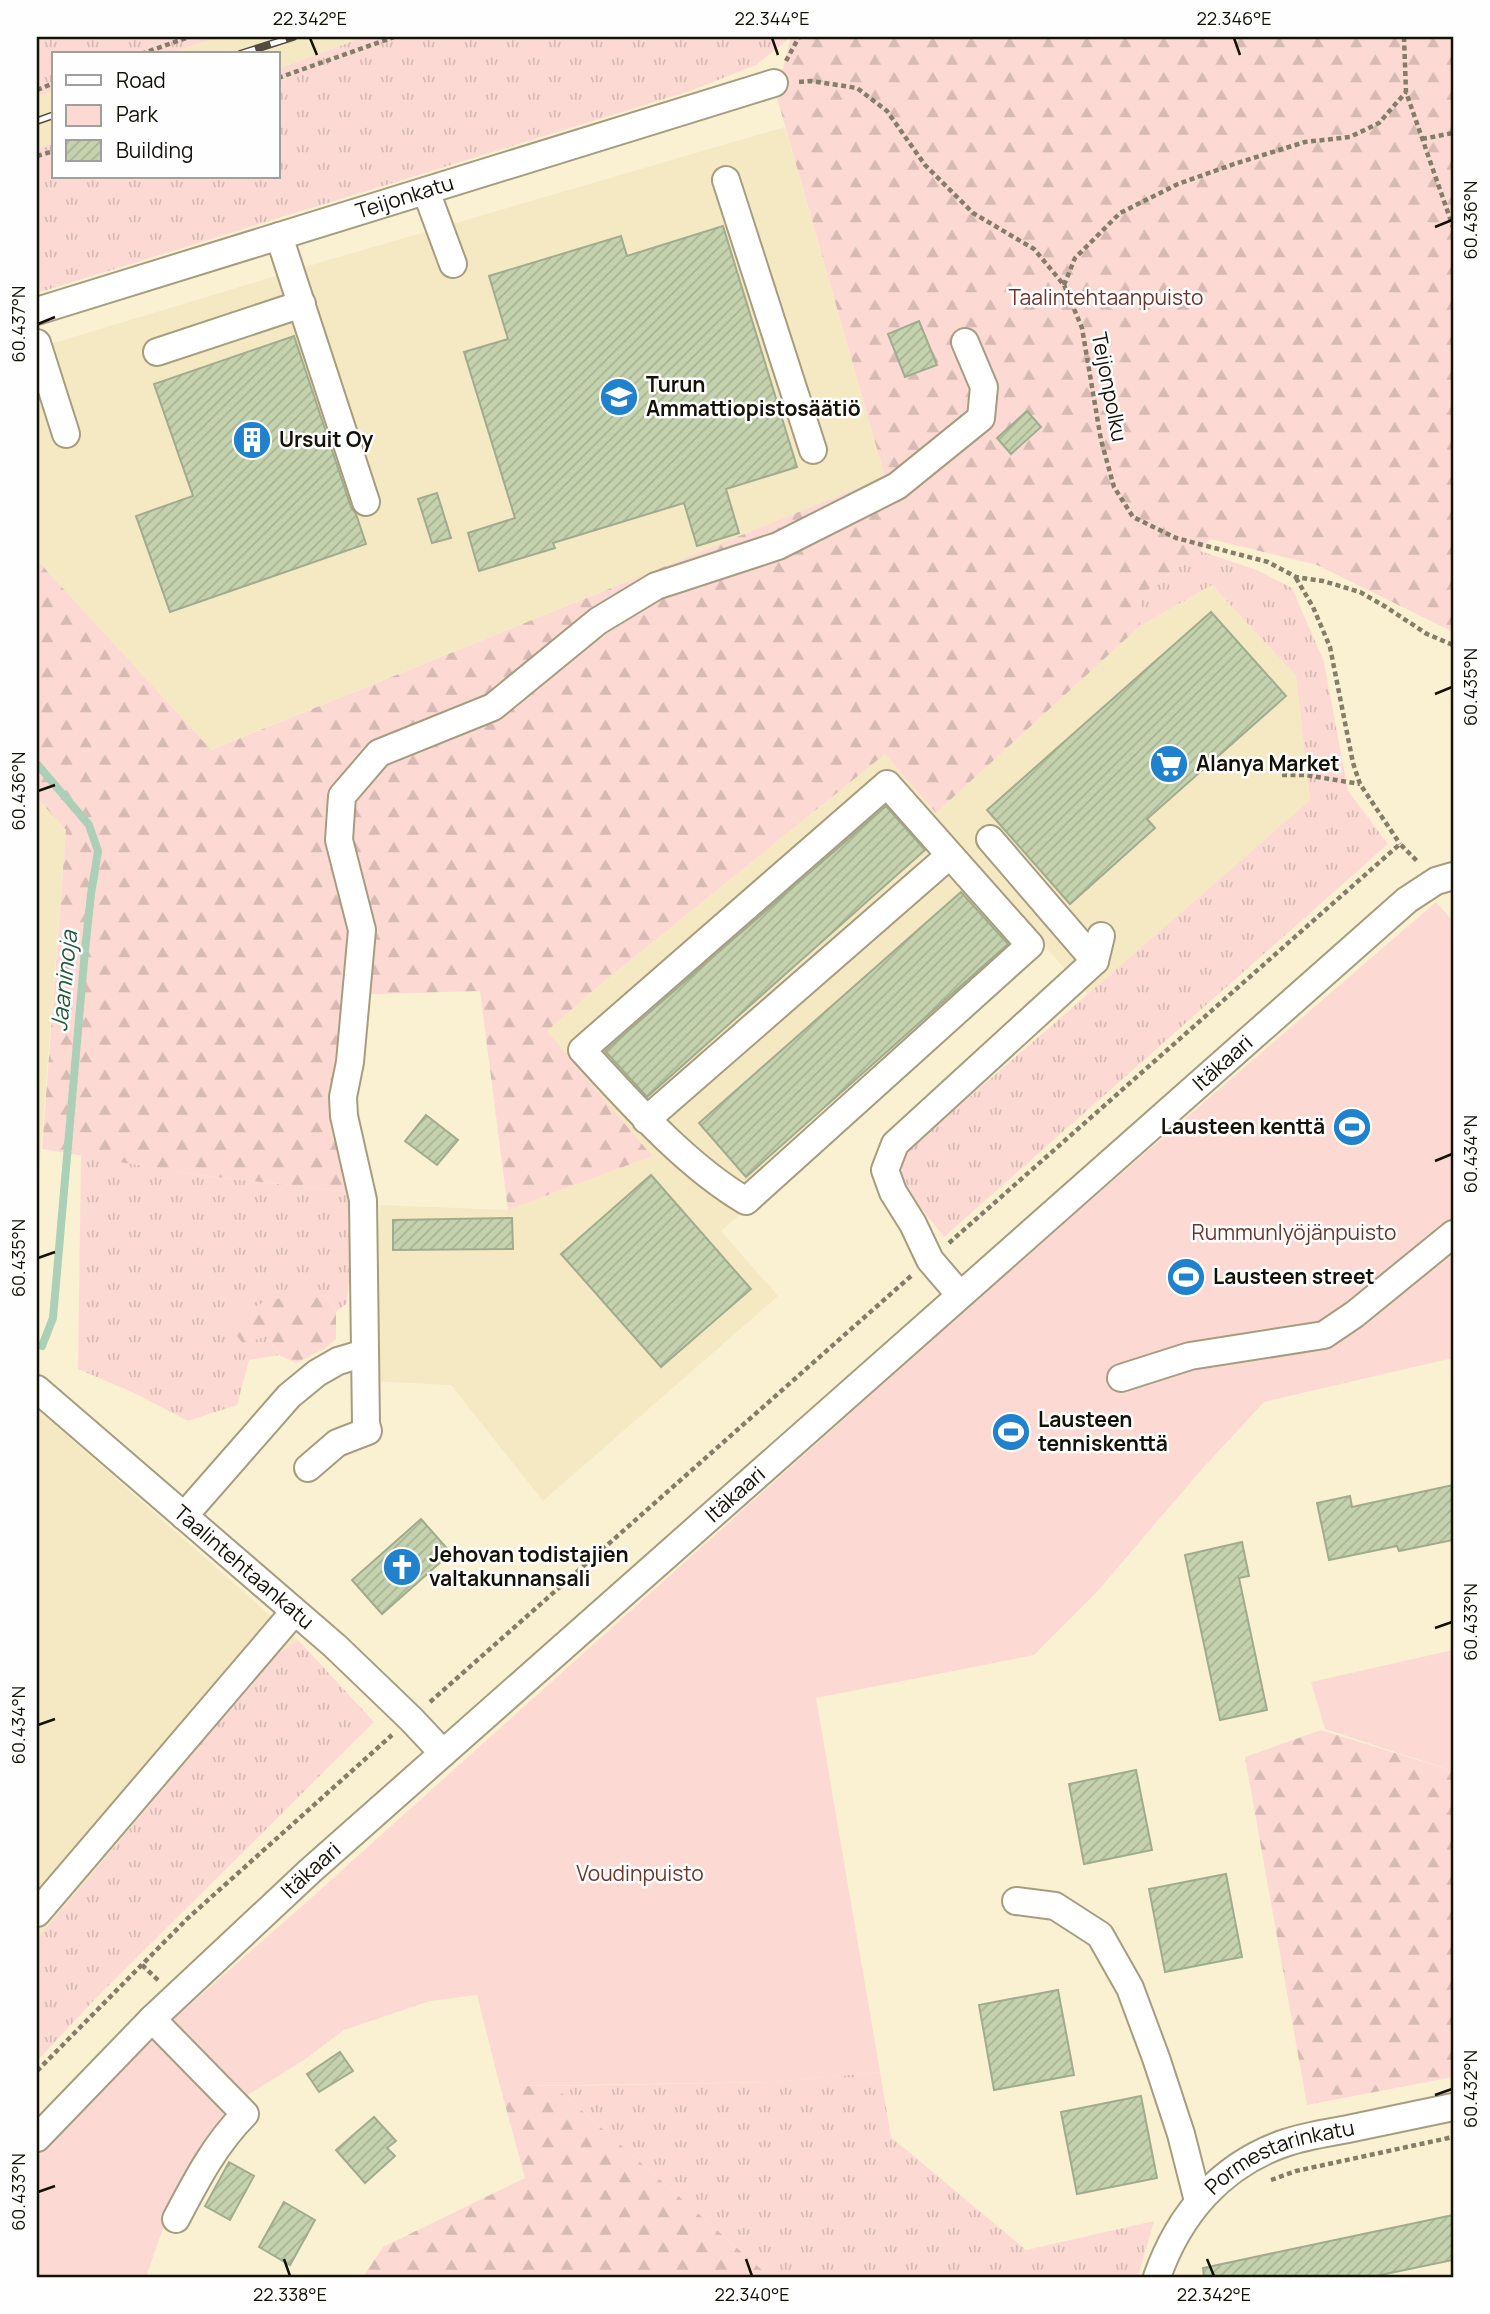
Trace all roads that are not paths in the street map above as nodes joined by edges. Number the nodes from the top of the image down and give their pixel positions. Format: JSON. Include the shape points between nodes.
{"nodes":[{"id":1,"x":774,"y":83,"type":"road end"},
{"id":2,"x":726,"y":180,"type":"dead end"},
{"id":3,"x":426,"y":191,"type":"junction"},
{"id":4,"x":279,"y":236,"type":"junction"},
{"id":5,"x":453,"y":264,"type":"dead end"},
{"id":6,"x":302,"y":304,"type":"junction"},
{"id":7,"x":37,"y":311,"type":"edge"},
{"id":8,"x":965,"y":342,"type":"dead end"},
{"id":9,"x":37,"y":343,"type":"edge"},
{"id":10,"x":157,"y":352,"type":"dead end"},
{"id":11,"x":66,"y":434,"type":"dead end"},
{"id":12,"x":813,"y":450,"type":"dead end"},
{"id":13,"x":366,"y":502,"type":"dead end"},
{"id":14,"x":990,"y":839,"type":"dead end"},
{"id":15,"x":950,"y":855,"type":"junction"},
{"id":16,"x":1453,"y":876,"type":"edge"},
{"id":17,"x":646,"y":1120,"type":"junction"},
{"id":18,"x":1453,"y":1234,"type":"edge"},
{"id":19,"x":960,"y":1295,"type":"junction"},
{"id":20,"x":366,"y":1353,"type":"junction"},
{"id":21,"x":1121,"y":1378,"type":"dead end"},
{"id":22,"x":37,"y":1389,"type":"edge"},
{"id":23,"x":308,"y":1468,"type":"dead end"},
{"id":24,"x":184,"y":1516,"type":"junction"},
{"id":25,"x":294,"y":1612,"type":"junction"},
{"id":26,"x":443,"y":1754,"type":"junction"},
{"id":27,"x":1016,"y":1901,"type":"dead end"},
{"id":28,"x":37,"y":1912,"type":"edge"},
{"id":29,"x":152,"y":2020,"type":"junction"},
{"id":30,"x":1453,"y":2107,"type":"edge"},
{"id":31,"x":37,"y":2137,"type":"edge"},
{"id":32,"x":1198,"y":2200,"type":"junction"},
{"id":33,"x":176,"y":2219,"type":"dead end"},
{"id":34,"x":1157,"y":2277,"type":"edge"}],
"edges":[{"from":1,"to":3,"type":"street","name":"Teijonkatu"},
{"from":2,"to":12,"type":"street"},
{"from":3,"to":4,"type":"street","name":"Teijonkatu"},
{"from":3,"to":5,"type":"street"},
{"from":4,"to":6,"type":"street"},
{"from":4,"to":7,"type":"street","name":"Teijonkatu"},
{"from":6,"to":10,"type":"street"},
{"from":6,"to":13,"type":"street"},
{"from":8,"to":20,"type":"street","via":[[984,387],[981,418],[897,486],[778,546],[656,586],[598,621],[493,707],[379,753],[342,796],[339,840],[362,930],[343,1097],[363,1200]]},
{"from":9,"to":11,"type":"street"},
{"from":14,"to":19,"type":"street","via":[[1098,949],[895,1144],[885,1170],[893,1192],[930,1260]]},
{"from":15,"to":17,"type":"street"},
{"from":15,"to":17,"type":"street","via":[[887,784],[582,1050]]},
{"from":15,"to":17,"type":"street","via":[[1030,945],[746,1201]]},
{"from":16,"to":19,"type":"street","name":"Itäkaari","via":[[1407,900]]},
{"from":18,"to":21,"type":"street","via":[[1324,1335],[1190,1356]]},
{"from":19,"to":26,"type":"street","name":"Itäkaari"},
{"from":20,"to":23,"type":"street","via":[[368,1431],[337,1443]]},
{"from":20,"to":24,"type":"street","via":[[338,1361],[289,1396]]},
{"from":22,"to":24,"type":"street","name":"Taalintehtaankatu"},
{"from":24,"to":25,"type":"street","name":"Taalintehtaankatu"},
{"from":25,"to":26,"type":"street","name":"Taalintehtaankatu","via":[[335,1646]]},
{"from":25,"to":28,"type":"street"},
{"from":26,"to":29,"type":"street","name":"Itäkaari"},
{"from":27,"to":32,"type":"street","via":[[1055,1906],[1100,1935],[1130,1988],[1156,2057]]},
{"from":29,"to":31,"type":"street","name":"Itäkaari"},
{"from":29,"to":33,"type":"street","via":[[245,2113],[203,2167]]},
{"from":30,"to":32,"type":"street","name":"Pormestarinkatu","via":[[1288,2142],[1232,2169]]},
{"from":32,"to":34,"type":"street","name":"Pormestarinkatu","via":[[1166,2252]]}]}
